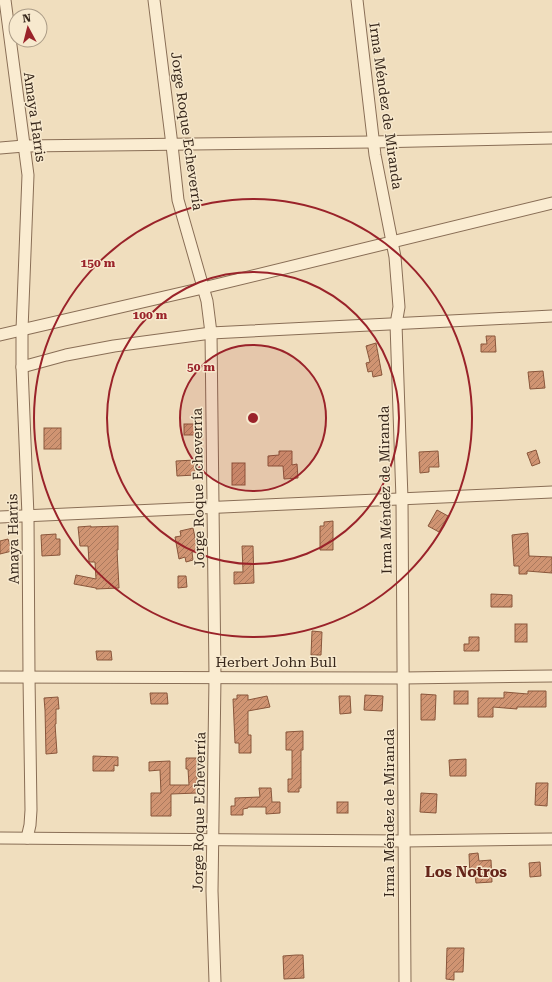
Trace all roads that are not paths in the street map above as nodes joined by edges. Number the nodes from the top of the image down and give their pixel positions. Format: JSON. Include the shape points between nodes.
{"nodes":[{"id":1,"x":5,"y":0,"type":"edge"},
{"id":2,"x":154,"y":0,"type":"edge"},
{"id":3,"x":357,"y":0,"type":"edge"},
{"id":4,"x":552,"y":138,"type":"edge"},
{"id":5,"x":373,"y":142,"type":"junction"},
{"id":6,"x":172,"y":145,"type":"junction"},
{"id":7,"x":24,"y":146,"type":"junction"},
{"id":8,"x":0,"y":148,"type":"edge"},
{"id":9,"x":552,"y":204,"type":"edge"},
{"id":10,"x":392,"y":242,"type":"junction"},
{"id":11,"x":204,"y":288,"type":"junction"},
{"id":12,"x":552,"y":316,"type":"edge"},
{"id":13,"x":396,"y":324,"type":"junction"},
{"id":14,"x":22,"y":330,"type":"junction"},
{"id":15,"x":211,"y":333,"type":"junction"},
{"id":16,"x":0,"y":335,"type":"edge"},
{"id":17,"x":22,"y":367,"type":"junction"},
{"id":18,"x":552,"y":492,"type":"edge"},
{"id":19,"x":402,"y":499,"type":"junction"},
{"id":20,"x":213,"y":507,"type":"junction"},
{"id":21,"x":28,"y":516,"type":"junction"},
{"id":22,"x":0,"y":517,"type":"edge"},
{"id":23,"x":552,"y":676,"type":"edge"},
{"id":24,"x":0,"y":677,"type":"edge"},
{"id":25,"x":29,"y":677,"type":"junction"},
{"id":26,"x":215,"y":677,"type":"junction"},
{"id":27,"x":403,"y":678,"type":"junction"},
{"id":28,"x":0,"y":838,"type":"edge"},
{"id":29,"x":27,"y":838,"type":"junction"},
{"id":30,"x":213,"y":839,"type":"junction"},
{"id":31,"x":552,"y":839,"type":"edge"},
{"id":32,"x":404,"y":841,"type":"junction"},
{"id":33,"x":215,"y":982,"type":"edge"},
{"id":34,"x":405,"y":982,"type":"edge"}],
"edges":[{"from":1,"to":7,"type":"street","name":"Amaya Harris"},
{"from":2,"to":6,"type":"street","name":"Jorge Roque Echeverría"},
{"from":3,"to":5,"type":"street","name":"Irma Méndez de Miranda"},
{"from":4,"to":5,"type":"street"},
{"from":5,"to":6,"type":"street"},
{"from":5,"to":10,"type":"street","name":"Irma Méndez de Miranda"},
{"from":6,"to":7,"type":"street"},
{"from":6,"to":11,"type":"street","name":"Jorge Roque Echeverría","via":[[178,200]]},
{"from":7,"to":8,"type":"street"},
{"from":7,"to":14,"type":"street","name":"Amaya Harris","via":[[28,175]]},
{"from":9,"to":10,"type":"street"},
{"from":10,"to":11,"type":"street"},
{"from":10,"to":13,"type":"street","name":"Irma Méndez de Miranda","via":[[399,307]]},
{"from":11,"to":14,"type":"street"},
{"from":11,"to":15,"type":"street","name":"Jorge Roque Echeverría"},
{"from":12,"to":13,"type":"street"},
{"from":13,"to":15,"type":"street"},
{"from":13,"to":19,"type":"street","name":"Irma Méndez de Miranda"},
{"from":14,"to":16,"type":"street"},
{"from":14,"to":17,"type":"street","name":"Amaya Harris"},
{"from":15,"to":17,"type":"street","via":[[114,346]]},
{"from":15,"to":20,"type":"street","name":"Jorge Roque Echeverría"},
{"from":17,"to":21,"type":"street","name":"Amaya Harris"},
{"from":18,"to":19,"type":"street"},
{"from":19,"to":20,"type":"street"},
{"from":19,"to":27,"type":"street","name":"Irma Méndez de Miranda"},
{"from":20,"to":21,"type":"street"},
{"from":20,"to":26,"type":"street","name":"Jorge Roque Echeverría"},
{"from":21,"to":22,"type":"street"},
{"from":21,"to":25,"type":"street","name":"Amaya Harris"},
{"from":23,"to":27,"type":"street","name":"Herbert John Bull"},
{"from":24,"to":25,"type":"street","name":"Herbert John Bull"},
{"from":25,"to":26,"type":"street","name":"Herbert John Bull"},
{"from":25,"to":29,"type":"street","name":"Amaya Harris","via":[[31,810]]},
{"from":26,"to":27,"type":"street","name":"Herbert John Bull"},
{"from":26,"to":30,"type":"street","name":"Jorge Roque Echeverría"},
{"from":27,"to":32,"type":"street","name":"Irma Méndez de Miranda"},
{"from":28,"to":29,"type":"street"},
{"from":29,"to":30,"type":"street"},
{"from":30,"to":32,"type":"street"},
{"from":30,"to":33,"type":"street","name":"Jorge Roque Echeverría"},
{"from":31,"to":32,"type":"street"},
{"from":32,"to":34,"type":"street","name":"Irma Méndez de Miranda"}]}
